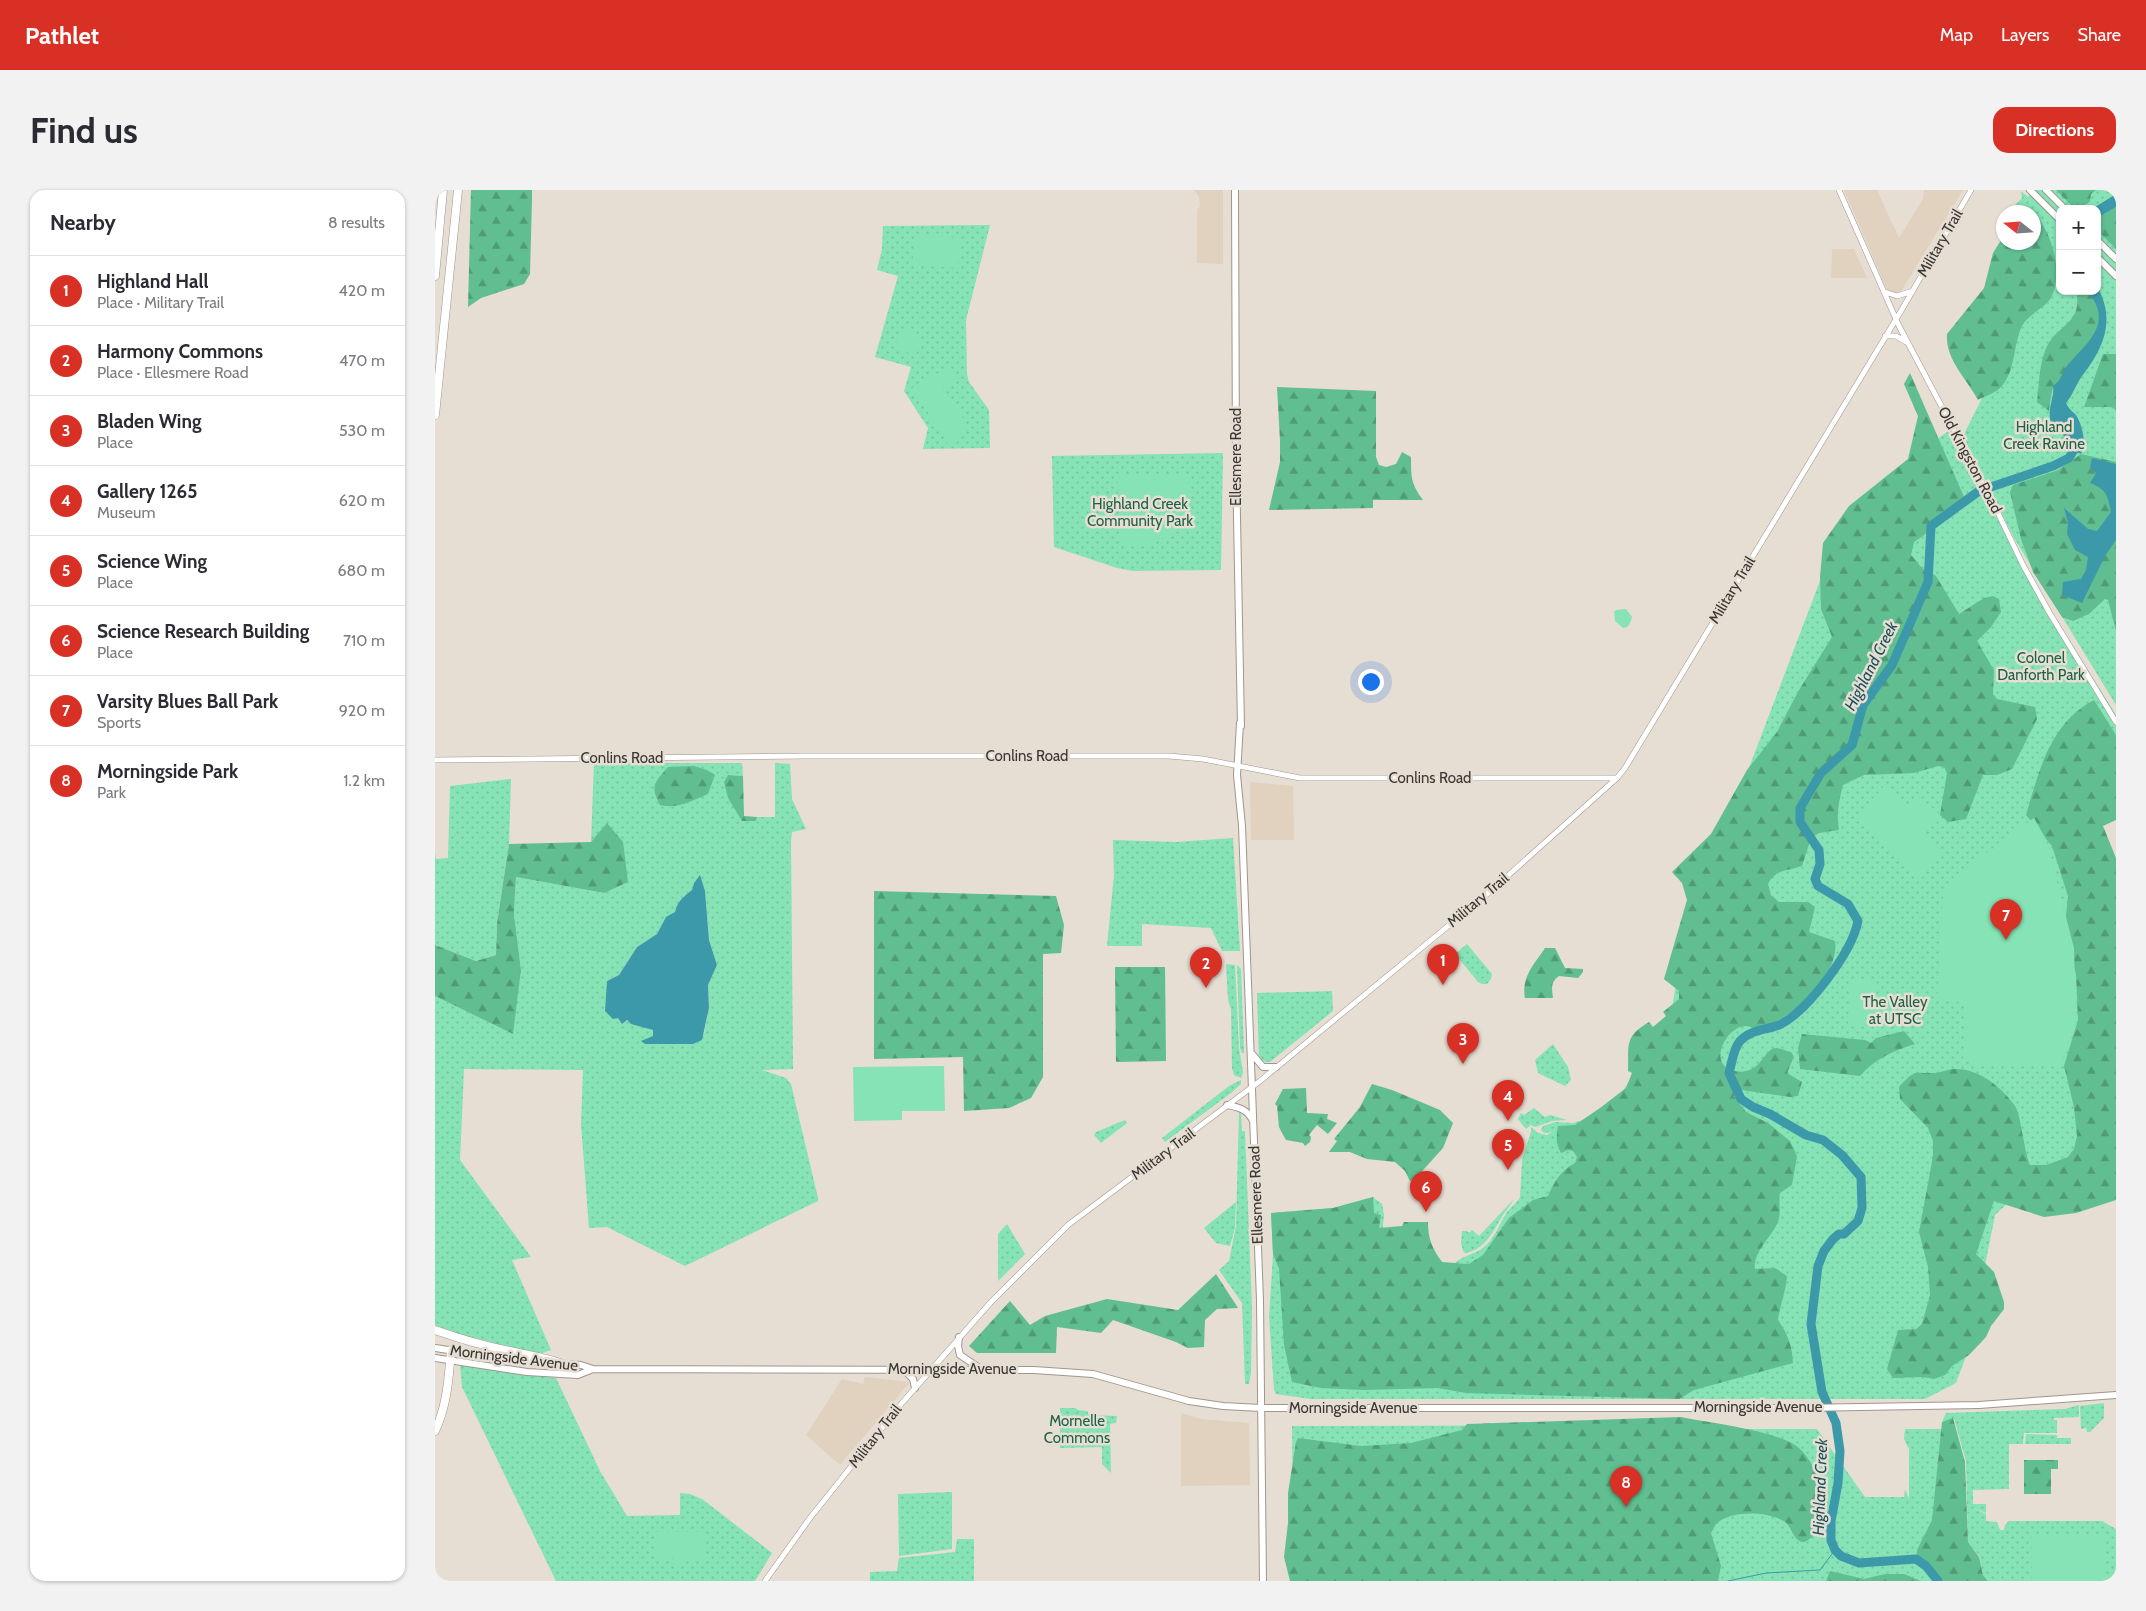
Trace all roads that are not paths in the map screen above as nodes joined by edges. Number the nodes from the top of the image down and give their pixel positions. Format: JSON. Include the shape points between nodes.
{"nodes":[{"id":1,"x":443,"y":190,"type":"edge"},
{"id":2,"x":458,"y":190,"type":"edge"},
{"id":3,"x":1235,"y":190,"type":"edge"},
{"id":4,"x":1839,"y":190,"type":"edge"},
{"id":5,"x":1971,"y":190,"type":"edge"},
{"id":6,"x":2046,"y":190,"type":"edge"},
{"id":7,"x":2030,"y":191,"type":"edge"},
{"id":8,"x":2061,"y":205,"type":"edge"},
{"id":9,"x":2056,"y":216,"type":"edge"},
{"id":10,"x":2101,"y":244,"type":"edge"},
{"id":11,"x":2116,"y":259,"type":"edge"},
{"id":12,"x":2101,"y":261,"type":"edge"},
{"id":13,"x":435,"y":276,"type":"edge"},
{"id":14,"x":2116,"y":276,"type":"edge"},
{"id":15,"x":1913,"y":291,"type":"junction"},
{"id":16,"x":1885,"y":292,"type":"junction"},
{"id":17,"x":1896,"y":318,"type":"junction"},
{"id":18,"x":1885,"y":336,"type":"junction"},
{"id":19,"x":1909,"y":344,"type":"junction"},
{"id":20,"x":435,"y":416,"type":"edge"},
{"id":21,"x":2116,"y":722,"type":"edge"},
{"id":22,"x":435,"y":760,"type":"edge"},
{"id":23,"x":1239,"y":766,"type":"junction"},
{"id":24,"x":1617,"y":778,"type":"junction"},
{"id":25,"x":1251,"y":1053,"type":"junction"},
{"id":26,"x":1276,"y":1067,"type":"junction"},
{"id":27,"x":1253,"y":1086,"type":"junction"},
{"id":28,"x":1227,"y":1105,"type":"junction"},
{"id":29,"x":1254,"y":1122,"type":"junction"},
{"id":30,"x":435,"y":1330,"type":"edge"},
{"id":31,"x":959,"y":1337,"type":"junction"},
{"id":32,"x":435,"y":1348,"type":"edge"},
{"id":33,"x":451,"y":1350,"type":"junction"},
{"id":34,"x":435,"y":1358,"type":"edge"},
{"id":35,"x":451,"y":1360,"type":"junction"},
{"id":36,"x":560,"y":1363,"type":"junction"},
{"id":37,"x":933,"y":1368,"type":"junction"},
{"id":38,"x":593,"y":1369,"type":"junction"},
{"id":39,"x":903,"y":1369,"type":"junction"},
{"id":40,"x":982,"y":1369,"type":"junction"},
{"id":41,"x":915,"y":1388,"type":"junction"},
{"id":42,"x":2116,"y":1395,"type":"edge"},
{"id":43,"x":1261,"y":1408,"type":"junction"},
{"id":44,"x":435,"y":1431,"type":"edge"},
{"id":45,"x":765,"y":1581,"type":"edge"},
{"id":46,"x":1263,"y":1581,"type":"edge"}],
"edges":[{"from":1,"to":13,"type":"highway"},
{"from":2,"to":20,"type":"highway"},
{"from":3,"to":23,"type":"main road","name":"Ellesmere Road"},
{"from":4,"to":16,"type":"street","name":"Old Kingston Road"},
{"from":5,"to":15,"type":"street","name":"Military Trail"},
{"from":6,"to":8,"type":"main road"},
{"from":7,"to":9,"type":"main road"},
{"from":10,"to":11,"type":"main road"},
{"from":12,"to":14,"type":"main road"},
{"from":15,"to":16,"type":"street","via":[[1897,296]]},
{"from":15,"to":17,"type":"street","name":"Military Trail"},
{"from":16,"to":17,"type":"street","name":"Old Kingston Road"},
{"from":17,"to":18,"type":"street","name":"Military Trail"},
{"from":17,"to":19,"type":"street","name":"Old Kingston Road"},
{"from":18,"to":19,"type":"street","via":[[1896,336]]},
{"from":18,"to":24,"type":"street","name":"Military Trail"},
{"from":19,"to":21,"type":"street","name":"Old Kingston Road","via":[[2023,565]]},
{"from":22,"to":23,"type":"street","name":"Conlins Road","via":[[1133,756],[1193,757]]},
{"from":23,"to":24,"type":"street","name":"Conlins Road","via":[[1300,778]]},
{"from":23,"to":25,"type":"main road","name":"Ellesmere Road"},
{"from":24,"to":26,"type":"street","name":"Military Trail","via":[[1493,888]]},
{"from":25,"to":26,"type":"main road","via":[[1261,1066]]},
{"from":25,"to":27,"type":"main road","name":"Ellesmere Road"},
{"from":26,"to":27,"type":"street","name":"Military Trail"},
{"from":27,"to":28,"type":"street","name":"Military Trail"},
{"from":27,"to":29,"type":"main road","name":"Ellesmere Road"},
{"from":28,"to":29,"type":"main road","via":[[1244,1110]]},
{"from":28,"to":31,"type":"street","name":"Military Trail","via":[[1068,1225]]},
{"from":29,"to":43,"type":"main road","name":"Ellesmere Road"},
{"from":30,"to":36,"type":"highway","via":[[460,1340],[542,1356]]},
{"from":31,"to":37,"type":"street","name":"Military Trail"},
{"from":31,"to":40,"type":"main road","via":[[960,1356]]},
{"from":32,"to":33,"type":"main road","name":"Morningside Avenue"},
{"from":33,"to":35,"type":"highway"},
{"from":33,"to":36,"type":"main road","name":"Morningside Avenue"},
{"from":34,"to":35,"type":"main road","name":"Morningside Avenue"},
{"from":35,"to":38,"type":"main road","name":"Morningside Avenue","via":[[527,1372],[578,1375]]},
{"from":35,"to":44,"type":"highway","via":[[443,1409]]},
{"from":36,"to":38,"type":"main road","name":"Morningside Avenue"},
{"from":37,"to":39,"type":"main road","name":"Morningside Avenue"},
{"from":37,"to":40,"type":"main road","name":"Morningside Avenue"},
{"from":37,"to":41,"type":"street","name":"Military Trail"},
{"from":38,"to":39,"type":"main road","name":"Morningside Avenue"},
{"from":39,"to":41,"type":"main road","via":[[913,1379]]},
{"from":40,"to":43,"type":"main road","name":"Morningside Avenue","via":[[1093,1374],[1189,1401]]},
{"from":41,"to":45,"type":"street","name":"Military Trail","via":[[810,1518]]},
{"from":42,"to":43,"type":"main road","name":"Morningside Avenue","via":[[1979,1405],[1801,1408]]},
{"from":43,"to":46,"type":"main road","name":"Ellesmere Road"}]}
